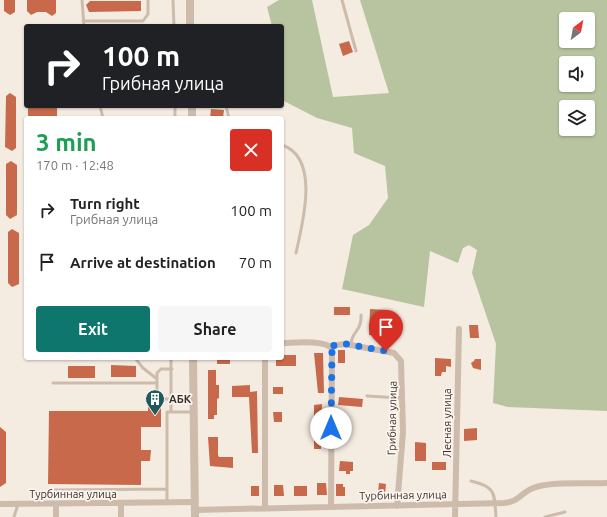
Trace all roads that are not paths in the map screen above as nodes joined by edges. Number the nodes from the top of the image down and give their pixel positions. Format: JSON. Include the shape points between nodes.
{"nodes":[{"id":1,"x":82,"y":0,"type":"edge"},
{"id":2,"x":148,"y":0,"type":"edge"},
{"id":3,"x":174,"y":0,"type":"edge"},
{"id":4,"x":190,"y":0,"type":"edge"},
{"id":5,"x":342,"y":0,"type":"edge"},
{"id":6,"x":83,"y":21,"type":"junction"},
{"id":7,"x":84,"y":24,"type":"edge"},
{"id":8,"x":174,"y":24,"type":"edge"},
{"id":9,"x":190,"y":24,"type":"edge"},
{"id":10,"x":356,"y":51,"type":"dead end"},
{"id":11,"x":284,"y":146,"type":"edge"},
{"id":12,"x":296,"y":253,"type":"dead end"},
{"id":13,"x":361,"y":315,"type":"dead end"},
{"id":14,"x":459,"y":329,"type":"dead end"},
{"id":15,"x":284,"y":343,"type":"edge"},
{"id":16,"x":351,"y":345,"type":"junction"},
{"id":17,"x":330,"y":347,"type":"junction"},
{"id":18,"x":137,"y":360,"type":"edge"},
{"id":19,"x":171,"y":360,"type":"edge"},
{"id":20,"x":193,"y":360,"type":"edge"},
{"id":21,"x":265,"y":360,"type":"edge"},
{"id":22,"x":172,"y":369,"type":"junction"},
{"id":23,"x":157,"y":381,"type":"junction"},
{"id":24,"x":53,"y":383,"type":"dead end"},
{"id":25,"x":367,"y":396,"type":"dead end"},
{"id":26,"x":403,"y":398,"type":"junction"},
{"id":27,"x":171,"y":399,"type":"junction"},
{"id":28,"x":171,"y":412,"type":"junction"},
{"id":29,"x":193,"y":412,"type":"junction"},
{"id":30,"x":471,"y":481,"type":"dead end"},
{"id":31,"x":607,"y":483,"type":"edge"},
{"id":32,"x":167,"y":489,"type":"junction"},
{"id":33,"x":55,"y":490,"type":"dead end"},
{"id":34,"x":167,"y":503,"type":"junction"},
{"id":35,"x":495,"y":503,"type":"junction"},
{"id":36,"x":0,"y":504,"type":"edge"},
{"id":37,"x":18,"y":504,"type":"junction"},
{"id":38,"x":121,"y":504,"type":"junction"},
{"id":39,"x":456,"y":504,"type":"junction"},
{"id":40,"x":56,"y":505,"type":"junction"},
{"id":41,"x":397,"y":506,"type":"junction"},
{"id":42,"x":266,"y":507,"type":"junction"},
{"id":43,"x":331,"y":507,"type":"junction"},
{"id":44,"x":195,"y":510,"type":"edge"},
{"id":45,"x":565,"y":512,"type":"dead end"},
{"id":46,"x":14,"y":517,"type":"edge"},
{"id":47,"x":56,"y":517,"type":"edge"},
{"id":48,"x":121,"y":517,"type":"edge"},
{"id":49,"x":455,"y":517,"type":"edge"},
{"id":50,"x":496,"y":517,"type":"edge"},
{"id":51,"x":545,"y":517,"type":"edge"}],
"edges":[{"from":1,"to":6,"type":"lane"},
{"from":2,"to":6,"type":"lane","via":[[148,14],[143,21]]},
{"from":3,"to":8,"type":"lane"},
{"from":4,"to":9,"type":"street"},
{"from":5,"to":10,"type":"lane"},
{"from":6,"to":7,"type":"lane"},
{"from":11,"to":12,"type":"lane","via":[[296,154],[304,169],[305,210]]},
{"from":13,"to":16,"type":"lane","via":[[361,325],[352,336]]},
{"from":14,"to":39,"type":"street","name":"Лесная улица"},
{"from":15,"to":17,"type":"street","name":"Грибная улица","via":[[321,343]]},
{"from":16,"to":17,"type":"street","name":"Грибная улица","via":[[338,344]]},
{"from":16,"to":26,"type":"street","name":"Грибная улица","via":[[399,356],[403,366]]},
{"from":17,"to":43,"type":"street"},
{"from":18,"to":23,"type":"lane"},
{"from":19,"to":22,"type":"lane"},
{"from":20,"to":29,"type":"street"},
{"from":21,"to":42,"type":"street"},
{"from":22,"to":23,"type":"lane","via":[[161,369],[157,373]]},
{"from":22,"to":27,"type":"lane"},
{"from":23,"to":24,"type":"lane"},
{"from":23,"to":27,"type":"lane","via":[[157,395],[160,399]]},
{"from":25,"to":26,"type":"lane"},
{"from":26,"to":41,"type":"street","name":"Грибная улица"},
{"from":27,"to":28,"type":"lane"},
{"from":28,"to":29,"type":"lane"},
{"from":28,"to":32,"type":"lane","via":[[167,412]]},
{"from":29,"to":44,"type":"street"},
{"from":30,"to":35,"type":"lane","via":[[492,489]]},
{"from":31,"to":35,"type":"street","name":"Турбинная улица","via":[[544,484],[533,488],[518,500]]},
{"from":32,"to":33,"type":"lane"},
{"from":32,"to":34,"type":"lane"},
{"from":34,"to":38,"type":"street","name":"Турбинная улица"},
{"from":34,"to":44,"type":"street","name":"Турбинная улица"},
{"from":35,"to":39,"type":"street","name":"Турбинная улица"},
{"from":35,"to":50,"type":"lane"},
{"from":36,"to":37,"type":"street","name":"Турбинная улица"},
{"from":37,"to":40,"type":"street","name":"Турбинная улица"},
{"from":37,"to":46,"type":"lane"},
{"from":38,"to":40,"type":"street","name":"Турбинная улица"},
{"from":38,"to":48,"type":"street"},
{"from":39,"to":41,"type":"street","name":"Турбинная улица"},
{"from":39,"to":49,"type":"street","name":"Лесная улица"},
{"from":40,"to":47,"type":"street"},
{"from":41,"to":43,"type":"street","name":"Турбинная улица"},
{"from":42,"to":43,"type":"street","name":"Турбинная улица"},
{"from":42,"to":44,"type":"street","name":"Турбинная улица"},
{"from":45,"to":51,"type":"lane"}]}
